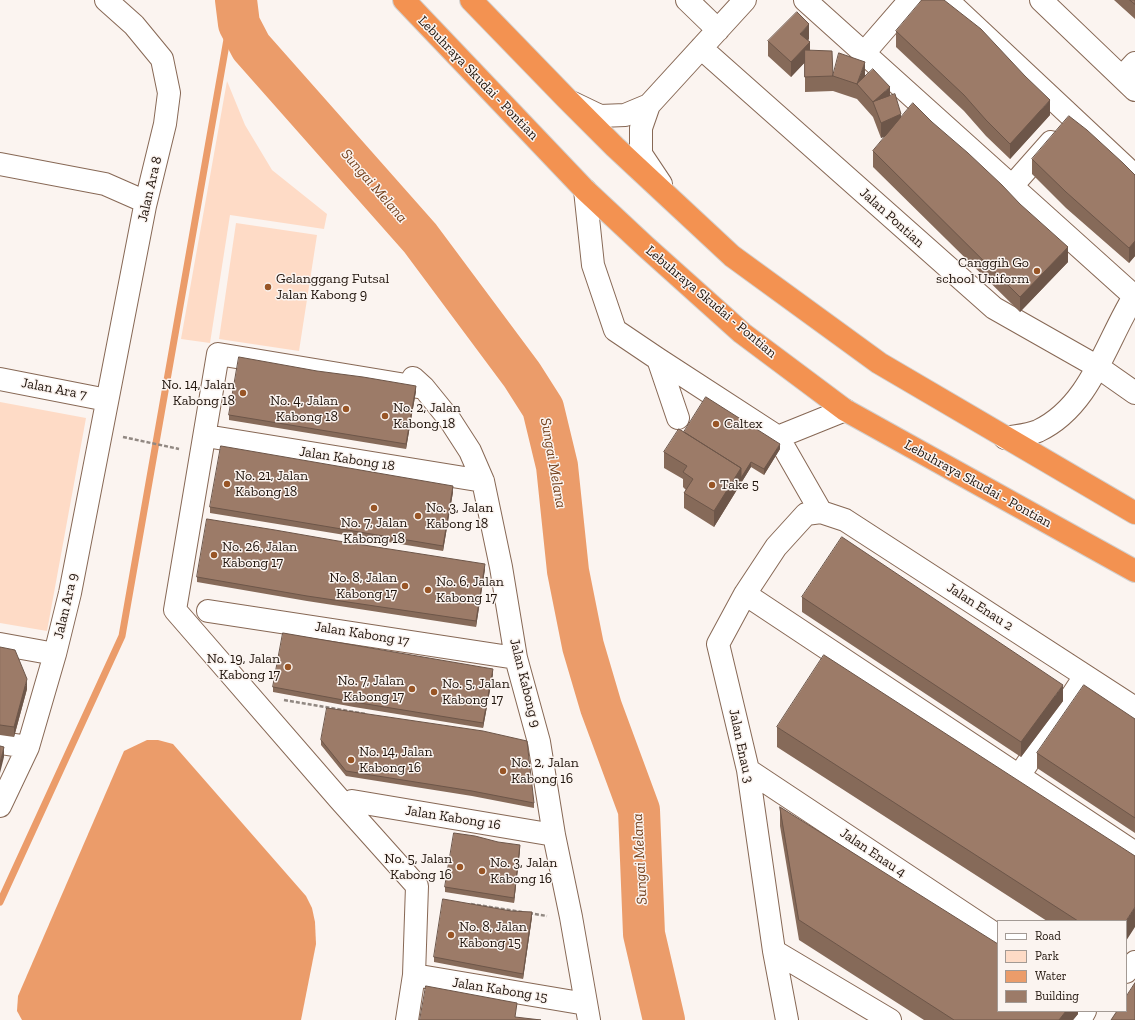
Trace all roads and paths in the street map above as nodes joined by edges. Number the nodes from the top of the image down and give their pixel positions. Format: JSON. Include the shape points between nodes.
{"nodes":[{"id":1,"x":106,"y":0,"type":"edge"},
{"id":2,"x":404,"y":0,"type":"edge"},
{"id":3,"x":471,"y":0,"type":"edge"},
{"id":4,"x":687,"y":0,"type":"edge"},
{"id":5,"x":745,"y":0,"type":"edge"},
{"id":6,"x":805,"y":0,"type":"edge"},
{"id":7,"x":910,"y":0,"type":"edge"},
{"id":8,"x":947,"y":0,"type":"edge"},
{"id":9,"x":1049,"y":2,"type":"edge"},
{"id":10,"x":718,"y":30,"type":"junction"},
{"id":11,"x":701,"y":48,"type":"junction"},
{"id":12,"x":864,"y":53,"type":"junction"},
{"id":13,"x":1131,"y":77,"type":"edge"},
{"id":14,"x":567,"y":99,"type":"junction"},
{"id":15,"x":649,"y":105,"type":"junction"},
{"id":16,"x":1072,"y":117,"type":"junction"},
{"id":17,"x":0,"y":164,"type":"edge"},
{"id":18,"x":1135,"y":176,"type":"edge"},
{"id":19,"x":1012,"y":186,"type":"junction"},
{"id":20,"x":585,"y":190,"type":"junction"},
{"id":21,"x":668,"y":196,"type":"junction"},
{"id":22,"x":146,"y":202,"type":"junction"},
{"id":23,"x":1135,"y":295,"type":"edge"},
{"id":24,"x":658,"y":359,"type":"junction"},
{"id":25,"x":1098,"y":367,"type":"junction"},
{"id":26,"x":404,"y":371,"type":"dead end"},
{"id":27,"x":0,"y":379,"type":"edge"},
{"id":28,"x":424,"y":388,"type":"junction"},
{"id":29,"x":1135,"y":393,"type":"edge"},
{"id":30,"x":107,"y":400,"type":"junction"},
{"id":31,"x":845,"y":410,"type":"junction"},
{"id":32,"x":678,"y":418,"type":"dead end"},
{"id":33,"x":212,"y":437,"type":"dead end"},
{"id":34,"x":778,"y":437,"type":"junction"},
{"id":35,"x":1005,"y":438,"type":"junction"},
{"id":36,"x":144,"y":441,"type":"dead end"},
{"id":37,"x":172,"y":447,"type":"dead end"},
{"id":38,"x":483,"y":480,"type":"junction"},
{"id":39,"x":821,"y":512,"type":"junction"},
{"id":40,"x":1135,"y":513,"type":"edge"},
{"id":41,"x":1135,"y":571,"type":"edge"},
{"id":42,"x":745,"y":594,"type":"junction"},
{"id":43,"x":208,"y":611,"type":"dead end"},
{"id":44,"x":0,"y":644,"type":"edge"},
{"id":45,"x":55,"y":654,"type":"junction"},
{"id":46,"x":516,"y":658,"type":"junction"},
{"id":47,"x":1086,"y":676,"type":"junction"},
{"id":48,"x":248,"y":694,"type":"junction"},
{"id":49,"x":1135,"y":708,"type":"edge"},
{"id":50,"x":372,"y":715,"type":"edge"},
{"id":51,"x":0,"y":743,"type":"edge"},
{"id":52,"x":28,"y":747,"type":"junction"},
{"id":53,"x":748,"y":770,"type":"junction"},
{"id":54,"x":1019,"y":776,"type":"junction"},
{"id":55,"x":352,"y":801,"type":"dead end"},
{"id":56,"x":0,"y":806,"type":"edge"},
{"id":57,"x":554,"y":835,"type":"junction"},
{"id":58,"x":1135,"y":853,"type":"edge"},
{"id":59,"x":469,"y":904,"type":"edge"},
{"id":60,"x":552,"y":916,"type":"dead end"},
{"id":61,"x":997,"y":935,"type":"edge"},
{"id":62,"x":774,"y":951,"type":"junction"},
{"id":63,"x":1135,"y":962,"type":"edge"},
{"id":64,"x":1127,"y":971,"type":"edge"},
{"id":65,"x":414,"y":975,"type":"junction"},
{"id":66,"x":587,"y":1012,"type":"edge"},
{"id":67,"x":407,"y":1020,"type":"edge"},
{"id":68,"x":787,"y":1020,"type":"edge"},
{"id":69,"x":890,"y":1020,"type":"edge"}],
"edges":[{"from":1,"to":22,"type":"street","name":"Jalan Ara 8","via":[[134,25],[162,59],[168,86],[165,124]]},
{"from":2,"to":20,"type":"highway","name":"Lebuhraya Skudai - Pontian"},
{"from":3,"to":14,"type":"highway"},
{"from":4,"to":10,"type":"street"},
{"from":5,"to":10,"type":"street"},
{"from":6,"to":12,"type":"street"},
{"from":7,"to":12,"type":"street"},
{"from":8,"to":16,"type":"street"},
{"from":9,"to":13,"type":"street"},
{"from":10,"to":11,"type":"street"},
{"from":11,"to":15,"type":"street"},
{"from":11,"to":25,"type":"street","name":"Jalan Pontian","via":[[994,308]]},
{"from":12,"to":19,"type":"street"},
{"from":14,"to":15,"type":"street","via":[[600,116],[625,115]]},
{"from":14,"to":21,"type":"highway"},
{"from":15,"to":21,"type":"street","via":[[641,128],[641,154]]},
{"from":16,"to":18,"type":"street"},
{"from":16,"to":19,"type":"street"},
{"from":17,"to":22,"type":"street","via":[[105,184]]},
{"from":19,"to":23,"type":"street"},
{"from":20,"to":24,"type":"street","via":[[593,265],[615,330]]},
{"from":20,"to":31,"type":"highway","name":"Lebuhraya Skudai - Pontian","via":[[742,333]]},
{"from":21,"to":35,"type":"highway","via":[[732,256],[878,363]]},
{"from":22,"to":30,"type":"street","name":"Jalan Ara 8"},
{"from":23,"to":25,"type":"street"},
{"from":24,"to":32,"type":"street"},
{"from":24,"to":34,"type":"street"},
{"from":25,"to":29,"type":"street","name":"Jalan Pontian"},
{"from":25,"to":35,"type":"street","via":[[1076,402],[1058,419],[1036,432]]},
{"from":26,"to":28,"type":"street","name":"Jalan Kabong 9"},
{"from":27,"to":30,"type":"street","name":"Jalan Ara 7"},
{"from":28,"to":38,"type":"street","name":"Jalan Kabong 9","via":[[450,420],[470,451]]},
{"from":28,"to":48,"type":"street","via":[[218,354],[175,610]]},
{"from":30,"to":45,"type":"street","name":"Jalan Ara 9","via":[[70,593]]},
{"from":31,"to":34,"type":"street"},
{"from":31,"to":41,"type":"highway","name":"Lebuhraya Skudai - Pontian"},
{"from":33,"to":38,"type":"street","name":"Jalan Kabong 18"},
{"from":34,"to":39,"type":"street"},
{"from":35,"to":40,"type":"highway"},
{"from":36,"to":37,"type":"path"},
{"from":38,"to":46,"type":"street","name":"Jalan Kabong 9","via":[[501,566]]},
{"from":39,"to":42,"type":"street","name":"Jalan Enau 3","via":[[806,514],[776,547]]},
{"from":39,"to":47,"type":"street","name":"Jalan Enau 2","via":[[845,520]]},
{"from":42,"to":53,"type":"street","name":"Jalan Enau 3","via":[[718,644]]},
{"from":42,"to":54,"type":"street"},
{"from":43,"to":46,"type":"street","name":"Jalan Kabong 17"},
{"from":44,"to":45,"type":"street"},
{"from":45,"to":52,"type":"street","name":"Jalan Ara 9"},
{"from":46,"to":57,"type":"street","name":"Jalan Kabong 9","via":[[539,742]]},
{"from":47,"to":49,"type":"street","name":"Jalan Enau 2"},
{"from":47,"to":54,"type":"street"},
{"from":48,"to":50,"type":"path"},
{"from":48,"to":65,"type":"street","via":[[417,886]]},
{"from":51,"to":52,"type":"street"},
{"from":52,"to":56,"type":"street","name":"Jalan Ara 9"},
{"from":53,"to":61,"type":"street","name":"Jalan Enau 4"},
{"from":53,"to":62,"type":"street","name":"Jalan Enau 3"},
{"from":54,"to":58,"type":"street"},
{"from":55,"to":57,"type":"street","name":"Jalan Kabong 16"},
{"from":57,"to":66,"type":"street","name":"Jalan Kabong 9"},
{"from":59,"to":60,"type":"path"},
{"from":62,"to":68,"type":"street","name":"Jalan Enau 3"},
{"from":62,"to":69,"type":"street"},
{"from":63,"to":64,"type":"street"},
{"from":65,"to":66,"type":"street","name":"Jalan Kabong 15"},
{"from":65,"to":67,"type":"street"}]}
